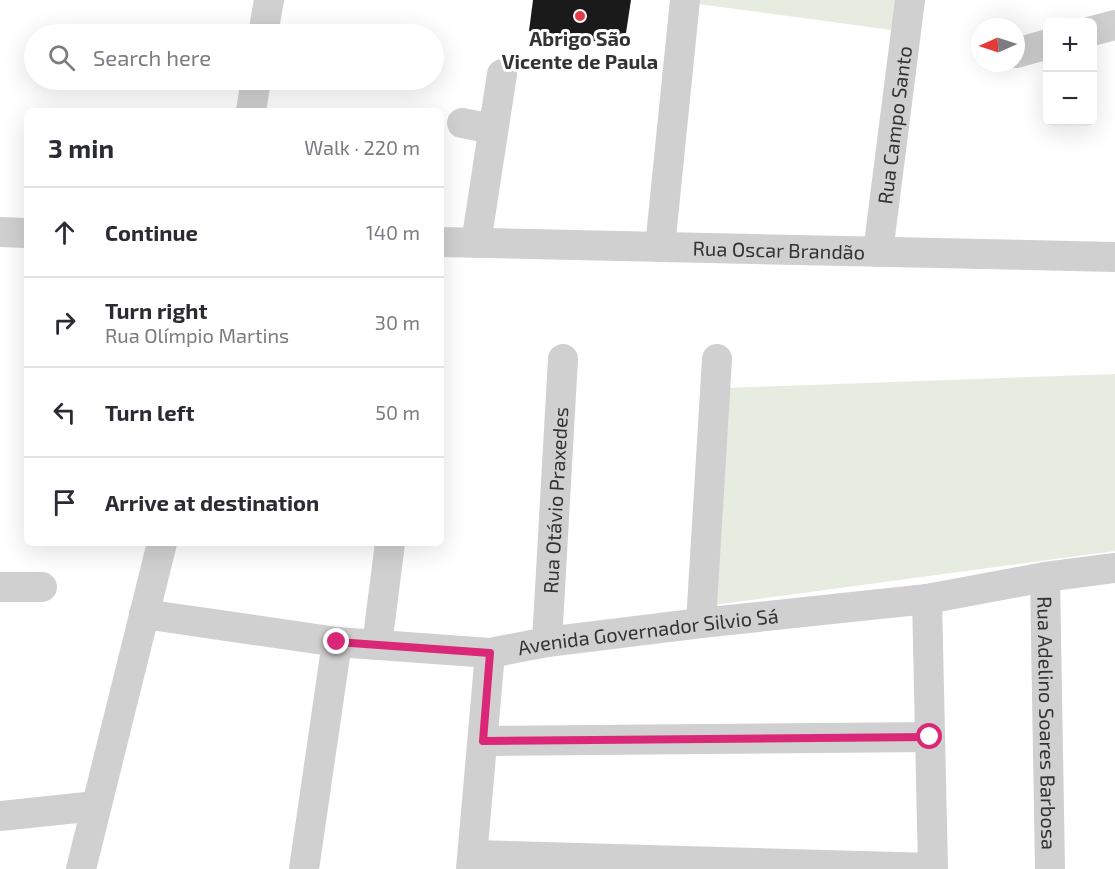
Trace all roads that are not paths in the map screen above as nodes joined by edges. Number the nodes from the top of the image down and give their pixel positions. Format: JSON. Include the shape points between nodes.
{"nodes":[{"id":1,"x":269,"y":0,"type":"edge"},
{"id":2,"x":685,"y":0,"type":"edge"},
{"id":3,"x":910,"y":0,"type":"edge"},
{"id":4,"x":265,"y":24,"type":"edge"},
{"id":5,"x":1115,"y":25,"type":"edge"},
{"id":6,"x":1097,"y":30,"type":"edge"},
{"id":7,"x":1043,"y":45,"type":"edge"},
{"id":8,"x":1025,"y":50,"type":"edge"},
{"id":9,"x":502,"y":74,"type":"dead end"},
{"id":10,"x":254,"y":90,"type":"edge"},
{"id":11,"x":251,"y":108,"type":"edge"},
{"id":12,"x":462,"y":123,"type":"dead end"},
{"id":13,"x":493,"y":129,"type":"junction"},
{"id":14,"x":0,"y":232,"type":"edge"},
{"id":15,"x":24,"y":233,"type":"edge"},
{"id":16,"x":444,"y":242,"type":"edge"},
{"id":17,"x":476,"y":243,"type":"junction"},
{"id":18,"x":660,"y":247,"type":"junction"},
{"id":19,"x":879,"y":252,"type":"junction"},
{"id":20,"x":1115,"y":257,"type":"edge"},
{"id":21,"x":563,"y":359,"type":"dead end"},
{"id":22,"x":717,"y":359,"type":"dead end"},
{"id":23,"x":161,"y":546,"type":"edge"},
{"id":24,"x":390,"y":546,"type":"edge"},
{"id":25,"x":1115,"y":567,"type":"edge"},
{"id":26,"x":1045,"y":577,"type":"junction"},
{"id":27,"x":0,"y":587,"type":"edge"},
{"id":28,"x":42,"y":587,"type":"dead end"},
{"id":29,"x":927,"y":599,"type":"junction"},
{"id":30,"x":144,"y":614,"type":"junction"},
{"id":31,"x":701,"y":622,"type":"junction"},
{"id":32,"x":337,"y":642,"type":"junction"},
{"id":33,"x":547,"y":642,"type":"junction"},
{"id":34,"x":377,"y":645,"type":"junction"},
{"id":35,"x":490,"y":653,"type":"junction"},
{"id":36,"x":930,"y":737,"type":"junction"},
{"id":37,"x":483,"y":741,"type":"junction"},
{"id":38,"x":96,"y":806,"type":"junction"},
{"id":39,"x":0,"y":816,"type":"edge"},
{"id":40,"x":472,"y":862,"type":"edge"},
{"id":41,"x":933,"y":868,"type":"edge"},
{"id":42,"x":81,"y":869,"type":"edge"},
{"id":43,"x":304,"y":869,"type":"edge"},
{"id":44,"x":1050,"y":869,"type":"edge"}],
"edges":[{"from":1,"to":4,"type":"street"},
{"from":2,"to":18,"type":"street"},
{"from":3,"to":19,"type":"street","name":"Rua Campo Santo"},
{"from":5,"to":6,"type":"street"},
{"from":7,"to":8,"type":"street"},
{"from":9,"to":13,"type":"street"},
{"from":10,"to":11,"type":"street"},
{"from":12,"to":13,"type":"street"},
{"from":13,"to":17,"type":"street"},
{"from":14,"to":15,"type":"street"},
{"from":16,"to":17,"type":"street","name":"Rua Oscar Brandão"},
{"from":17,"to":18,"type":"street","name":"Rua Oscar Brandão"},
{"from":18,"to":19,"type":"street","name":"Rua Oscar Brandão"},
{"from":19,"to":20,"type":"street","name":"Rua Oscar Brandão"},
{"from":21,"to":33,"type":"street","name":"Rua Otávio Praxedes"},
{"from":22,"to":31,"type":"street"},
{"from":23,"to":30,"type":"street"},
{"from":24,"to":34,"type":"street"},
{"from":25,"to":26,"type":"street","name":"Avenida Governador Silvio Sá"},
{"from":26,"to":29,"type":"street","name":"Avenida Governador Silvio Sá"},
{"from":26,"to":44,"type":"street","name":"Rua Adelino Soares Barbosa"},
{"from":27,"to":28,"type":"street"},
{"from":29,"to":31,"type":"street","name":"Avenida Governador Silvio Sá"},
{"from":29,"to":36,"type":"street"},
{"from":30,"to":32,"type":"street","name":"Avenida Governador Silvio Sá"},
{"from":30,"to":38,"type":"street"},
{"from":31,"to":33,"type":"street","name":"Avenida Governador Silvio Sá"},
{"from":32,"to":34,"type":"street","name":"Avenida Governador Silvio Sá"},
{"from":32,"to":43,"type":"street"},
{"from":33,"to":35,"type":"street","name":"Avenida Governador Silvio Sá"},
{"from":34,"to":35,"type":"street","name":"Avenida Governador Silvio Sá"},
{"from":35,"to":37,"type":"street"},
{"from":36,"to":37,"type":"street"},
{"from":36,"to":41,"type":"street"},
{"from":37,"to":40,"type":"street"},
{"from":38,"to":39,"type":"street"},
{"from":38,"to":42,"type":"street"},
{"from":40,"to":41,"type":"street"}]}
